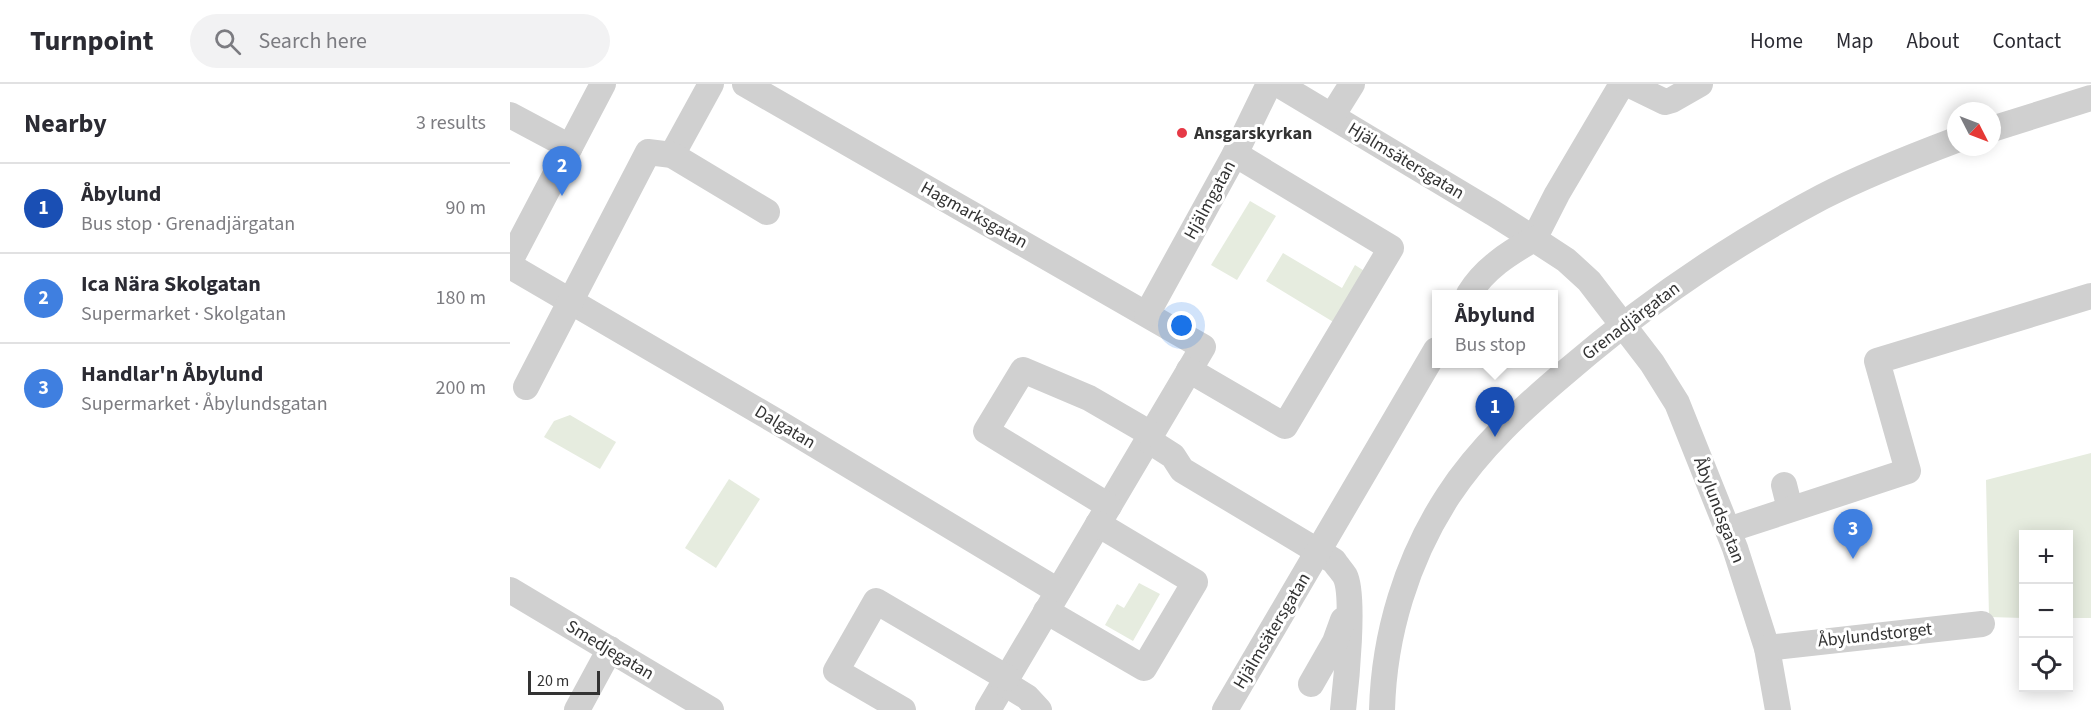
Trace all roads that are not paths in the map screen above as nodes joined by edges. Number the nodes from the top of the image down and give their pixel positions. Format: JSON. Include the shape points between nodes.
{"nodes":[{"id":1,"x":603,"y":84,"type":"edge"},
{"id":2,"x":711,"y":84,"type":"edge"},
{"id":3,"x":745,"y":84,"type":"edge"},
{"id":4,"x":1269,"y":84,"type":"edge"},
{"id":5,"x":1278,"y":84,"type":"edge"},
{"id":6,"x":1352,"y":84,"type":"edge"},
{"id":7,"x":1622,"y":84,"type":"edge"},
{"id":8,"x":1628,"y":84,"type":"edge"},
{"id":9,"x":1700,"y":84,"type":"edge"},
{"id":10,"x":2091,"y":99,"type":"edge"},
{"id":11,"x":510,"y":114,"type":"edge"},
{"id":12,"x":1332,"y":116,"type":"junction"},
{"id":13,"x":2001,"y":126,"type":"edge"},
{"id":14,"x":1947,"y":143,"type":"edge"},
{"id":15,"x":570,"y":147,"type":"junction"},
{"id":16,"x":1235,"y":154,"type":"junction"},
{"id":17,"x":672,"y":155,"type":"junction"},
{"id":18,"x":767,"y":212,"type":"dead end"},
{"id":19,"x":1534,"y":239,"type":"junction"},
{"id":20,"x":510,"y":261,"type":"edge"},
{"id":21,"x":510,"y":266,"type":"edge"},
{"id":22,"x":1472,"y":290,"type":"edge"},
{"id":23,"x":2091,"y":296,"type":"edge"},
{"id":24,"x":571,"y":302,"type":"junction"},
{"id":25,"x":1147,"y":314,"type":"junction"},
{"id":26,"x":1624,"y":325,"type":"junction"},
{"id":27,"x":1432,"y":358,"type":"edge"},
{"id":28,"x":1189,"y":370,"type":"junction"},
{"id":29,"x":526,"y":387,"type":"dead end"},
{"id":30,"x":1150,"y":437,"type":"junction"},
{"id":31,"x":1103,"y":515,"type":"junction"},
{"id":32,"x":1728,"y":530,"type":"junction"},
{"id":33,"x":1318,"y":552,"type":"junction"},
{"id":34,"x":510,"y":590,"type":"edge"},
{"id":35,"x":1052,"y":601,"type":"junction"},
{"id":36,"x":1350,"y":603,"type":"junction"},
{"id":37,"x":1982,"y":624,"type":"dead end"},
{"id":38,"x":1767,"y":648,"type":"junction"},
{"id":39,"x":610,"y":649,"type":"junction"},
{"id":40,"x":1005,"y":680,"type":"junction"},
{"id":41,"x":1311,"y":684,"type":"dead end"},
{"id":42,"x":576,"y":710,"type":"edge"},
{"id":43,"x":711,"y":710,"type":"edge"},
{"id":44,"x":903,"y":710,"type":"edge"},
{"id":45,"x":988,"y":710,"type":"edge"},
{"id":46,"x":1039,"y":710,"type":"edge"},
{"id":47,"x":1225,"y":710,"type":"edge"},
{"id":48,"x":1343,"y":710,"type":"edge"},
{"id":49,"x":1382,"y":710,"type":"edge"},
{"id":50,"x":1778,"y":710,"type":"edge"}],
"edges":[{"from":1,"to":15,"type":"street"},
{"from":2,"to":17,"type":"street"},
{"from":3,"to":25,"type":"street","name":"Hagmarksgatan"},
{"from":4,"to":16,"type":"street","name":"Hjälmgatan"},
{"from":5,"to":12,"type":"street","name":"Hjälmsätersgatan"},
{"from":6,"to":12,"type":"street"},
{"from":7,"to":19,"type":"street"},
{"from":8,"to":9,"type":"street","via":[[1665,102]]},
{"from":10,"to":13,"type":"street"},
{"from":11,"to":15,"type":"street"},
{"from":12,"to":19,"type":"street","name":"Hjälmsätersgatan"},
{"from":14,"to":26,"type":"street","name":"Grenadjärgatan","via":[[1823,196],[1728,253]]},
{"from":15,"to":20,"type":"street"},
{"from":16,"to":25,"type":"street","name":"Hjälmgatan"},
{"from":16,"to":28,"type":"street","via":[[1391,248],[1285,426]]},
{"from":17,"to":18,"type":"street"},
{"from":17,"to":24,"type":"street","via":[[648,152]]},
{"from":19,"to":22,"type":"street","via":[[1502,259]]},
{"from":19,"to":26,"type":"street","name":"Hjälmsätersgatan","via":[[1589,281]]},
{"from":21,"to":24,"type":"street","name":"Dalgatan"},
{"from":23,"to":32,"type":"street","via":[[1877,361],[1908,471],[1787,497]]},
{"from":24,"to":29,"type":"street"},
{"from":24,"to":35,"type":"street","name":"Dalgatan","via":[[849,465]]},
{"from":25,"to":28,"type":"street","name":"Hagmarksgatan","via":[[1203,347]]},
{"from":26,"to":32,"type":"street","name":"Åbylundsgatan","via":[[1677,402]]},
{"from":26,"to":49,"type":"street","name":"Grenadjärgatan","via":[[1515,417],[1448,496],[1419,549],[1404,588],[1386,655]]},
{"from":27,"to":33,"type":"street","name":"Hjälmsätersgatan"},
{"from":28,"to":30,"type":"street"},
{"from":30,"to":31,"type":"street"},
{"from":30,"to":31,"type":"street","name":"Hjälmsätersgatan","via":[[1089,398],[1023,370],[986,431]]},
{"from":30,"to":33,"type":"street","name":"Hjälmsätersgatan","via":[[1173,456],[1182,470]]},
{"from":31,"to":35,"type":"street"},
{"from":31,"to":35,"type":"street","name":"Dalgatan","via":[[1195,582],[1144,668]]},
{"from":32,"to":38,"type":"street","name":"Åbylundsgatan"},
{"from":33,"to":36,"type":"street","via":[[1334,561],[1345,575]]},
{"from":33,"to":47,"type":"street","name":"Hjälmsätersgatan"},
{"from":34,"to":39,"type":"street","name":"Smedjegatan"},
{"from":35,"to":40,"type":"street"},
{"from":36,"to":41,"type":"street","via":[[1335,642]]},
{"from":36,"to":48,"type":"street"},
{"from":37,"to":38,"type":"street","name":"Åbylundstorget"},
{"from":38,"to":50,"type":"street","name":"Åbylundsgatan"},
{"from":39,"to":42,"type":"street"},
{"from":39,"to":43,"type":"street","name":"Smedjegatan"},
{"from":40,"to":44,"type":"street","via":[[876,602],[836,671]]},
{"from":40,"to":45,"type":"street"},
{"from":40,"to":46,"type":"street"}]}
